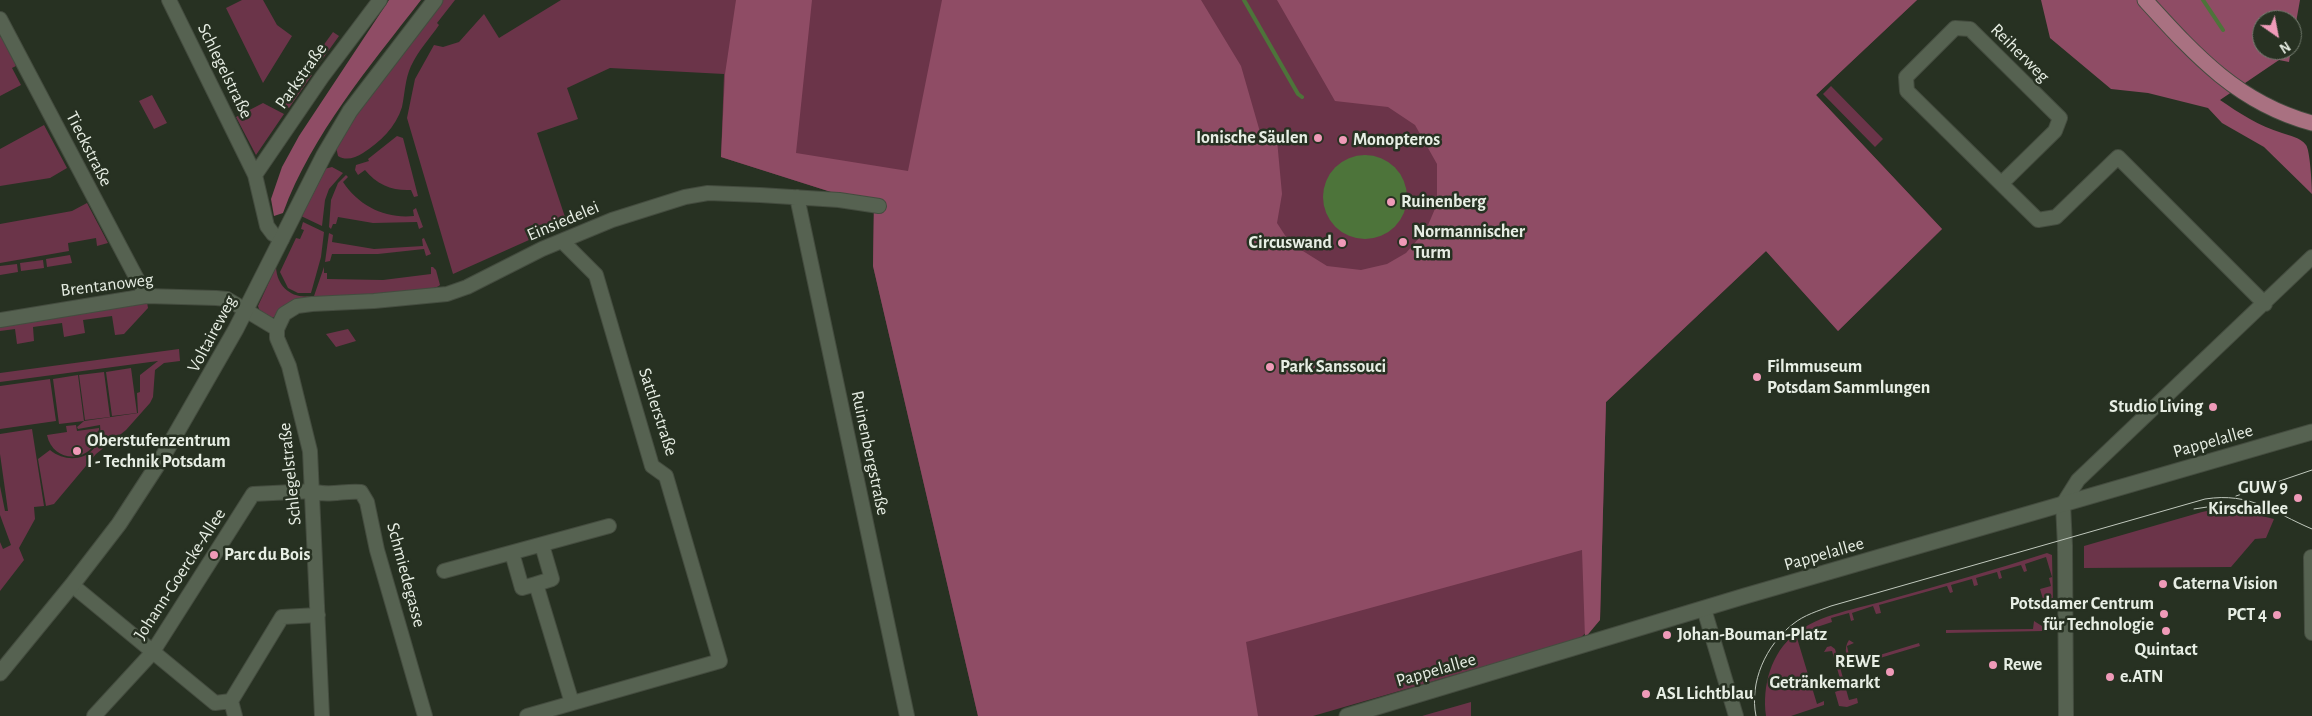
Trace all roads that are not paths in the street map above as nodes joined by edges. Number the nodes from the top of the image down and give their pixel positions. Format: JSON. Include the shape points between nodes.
{"nodes":[{"id":1,"x":169,"y":0,"type":"edge"},
{"id":2,"x":380,"y":0,"type":"edge"},
{"id":3,"x":435,"y":0,"type":"edge"},
{"id":4,"x":2146,"y":0,"type":"edge"},
{"id":5,"x":0,"y":19,"type":"edge"},
{"id":6,"x":2312,"y":123,"type":"edge"},
{"id":7,"x":255,"y":175,"type":"junction"},
{"id":8,"x":2002,"y":183,"type":"junction"},
{"id":9,"x":796,"y":197,"type":"junction"},
{"id":10,"x":879,"y":206,"type":"dead end"},
{"id":11,"x":282,"y":239,"type":"junction"},
{"id":12,"x":562,"y":241,"type":"junction"},
{"id":13,"x":2312,"y":257,"type":"edge"},
{"id":14,"x":146,"y":296,"type":"junction"},
{"id":15,"x":2265,"y":304,"type":"junction"},
{"id":16,"x":246,"y":311,"type":"junction"},
{"id":17,"x":0,"y":320,"type":"edge"},
{"id":18,"x":277,"y":329,"type":"junction"},
{"id":19,"x":2312,"y":432,"type":"edge"},
{"id":20,"x":313,"y":491,"type":"junction"},
{"id":21,"x":2063,"y":504,"type":"junction"},
{"id":22,"x":609,"y":526,"type":"dead end"},
{"id":23,"x":542,"y":545,"type":"junction"},
{"id":24,"x":512,"y":553,"type":"junction"},
{"id":25,"x":2311,"y":557,"type":"edge"},
{"id":26,"x":444,"y":571,"type":"dead end"},
{"id":27,"x":536,"y":584,"type":"junction"},
{"id":28,"x":72,"y":585,"type":"junction"},
{"id":29,"x":1704,"y":608,"type":"junction"},
{"id":30,"x":318,"y":615,"type":"junction"},
{"id":31,"x":2312,"y":633,"type":"edge"},
{"id":32,"x":152,"y":653,"type":"junction"},
{"id":33,"x":0,"y":673,"type":"edge"},
{"id":34,"x":231,"y":701,"type":"junction"},
{"id":35,"x":572,"y":703,"type":"junction"},
{"id":36,"x":94,"y":716,"type":"edge"},
{"id":37,"x":235,"y":716,"type":"edge"},
{"id":38,"x":322,"y":716,"type":"edge"},
{"id":39,"x":425,"y":716,"type":"edge"},
{"id":40,"x":527,"y":716,"type":"edge"},
{"id":41,"x":907,"y":716,"type":"edge"},
{"id":42,"x":1347,"y":716,"type":"edge"},
{"id":43,"x":1736,"y":716,"type":"edge"},
{"id":44,"x":2066,"y":716,"type":"edge"}],
"edges":[{"from":1,"to":7,"type":"street","name":"Schlegelstraße"},
{"from":2,"to":7,"type":"street","name":"Parkstraße"},
{"from":3,"to":11,"type":"street","name":"Voltaireweg","via":[[350,111]]},
{"from":4,"to":6,"type":"main road","via":[[2186,45],[2233,86],[2268,108]]},
{"from":5,"to":14,"type":"street","name":"Tieckstraße"},
{"from":7,"to":11,"type":"street","name":"Schlegelstraße","via":[[267,226]]},
{"from":8,"to":8,"type":"street","name":"Reiherweg","via":[[1908,91],[1906,77],[1955,28],[1970,29],[2060,118],[2055,132]]},
{"from":8,"to":15,"type":"street","name":"Reiherweg","via":[[2038,220],[2056,217],[2118,157]]},
{"from":9,"to":10,"type":"street","name":"Einsiedelei"},
{"from":9,"to":12,"type":"street","name":"Einsiedelei","via":[[708,193],[686,197],[612,220]]},
{"from":9,"to":41,"type":"street","name":"Ruinenbergstraße"},
{"from":11,"to":16,"type":"street","name":"Voltaireweg"},
{"from":12,"to":18,"type":"street","name":"Einsiedelei","via":[[447,294],[297,306],[284,314]]},
{"from":12,"to":35,"type":"street","name":"Sattlerstraße","via":[[596,275],[652,466],[666,476],[720,660]]},
{"from":13,"to":15,"type":"street"},
{"from":14,"to":16,"type":"street","name":"Brentanoweg","via":[[227,299]]},
{"from":14,"to":17,"type":"street","name":"Brentanoweg"},
{"from":15,"to":21,"type":"street","via":[[2078,480]]},
{"from":16,"to":18,"type":"street"},
{"from":16,"to":28,"type":"street","name":"Voltaireweg","via":[[162,458],[119,524]]},
{"from":18,"to":20,"type":"street","name":"Schlegelstraße","via":[[277,338],[302,410]]},
{"from":19,"to":21,"type":"street","name":"Pappelallee"},
{"from":20,"to":30,"type":"street","name":"Schlegelstraße"},
{"from":20,"to":32,"type":"street","name":"Johann-Goercke-Allee","via":[[253,494]]},
{"from":20,"to":39,"type":"street","name":"Schmiedegasse","via":[[322,494],[347,490],[361,492],[367,502],[377,550]]},
{"from":21,"to":29,"type":"street","name":"Pappelallee"},
{"from":21,"to":44,"type":"street"},
{"from":22,"to":23,"type":"street"},
{"from":23,"to":24,"type":"street"},
{"from":23,"to":27,"type":"street","via":[[552,579]]},
{"from":24,"to":26,"type":"street"},
{"from":24,"to":27,"type":"street","via":[[522,588]]},
{"from":25,"to":31,"type":"street"},
{"from":27,"to":35,"type":"street"},
{"from":28,"to":32,"type":"street"},
{"from":28,"to":33,"type":"street","name":"Voltaireweg"},
{"from":29,"to":42,"type":"street","name":"Pappelallee"},
{"from":29,"to":43,"type":"street"},
{"from":30,"to":34,"type":"street","via":[[282,617]]},
{"from":30,"to":38,"type":"street","name":"Schlegelstraße"},
{"from":32,"to":34,"type":"street","via":[[215,703]]},
{"from":32,"to":36,"type":"street","name":"Johann-Goercke-Allee"},
{"from":34,"to":37,"type":"street"},
{"from":35,"to":40,"type":"street"}]}
